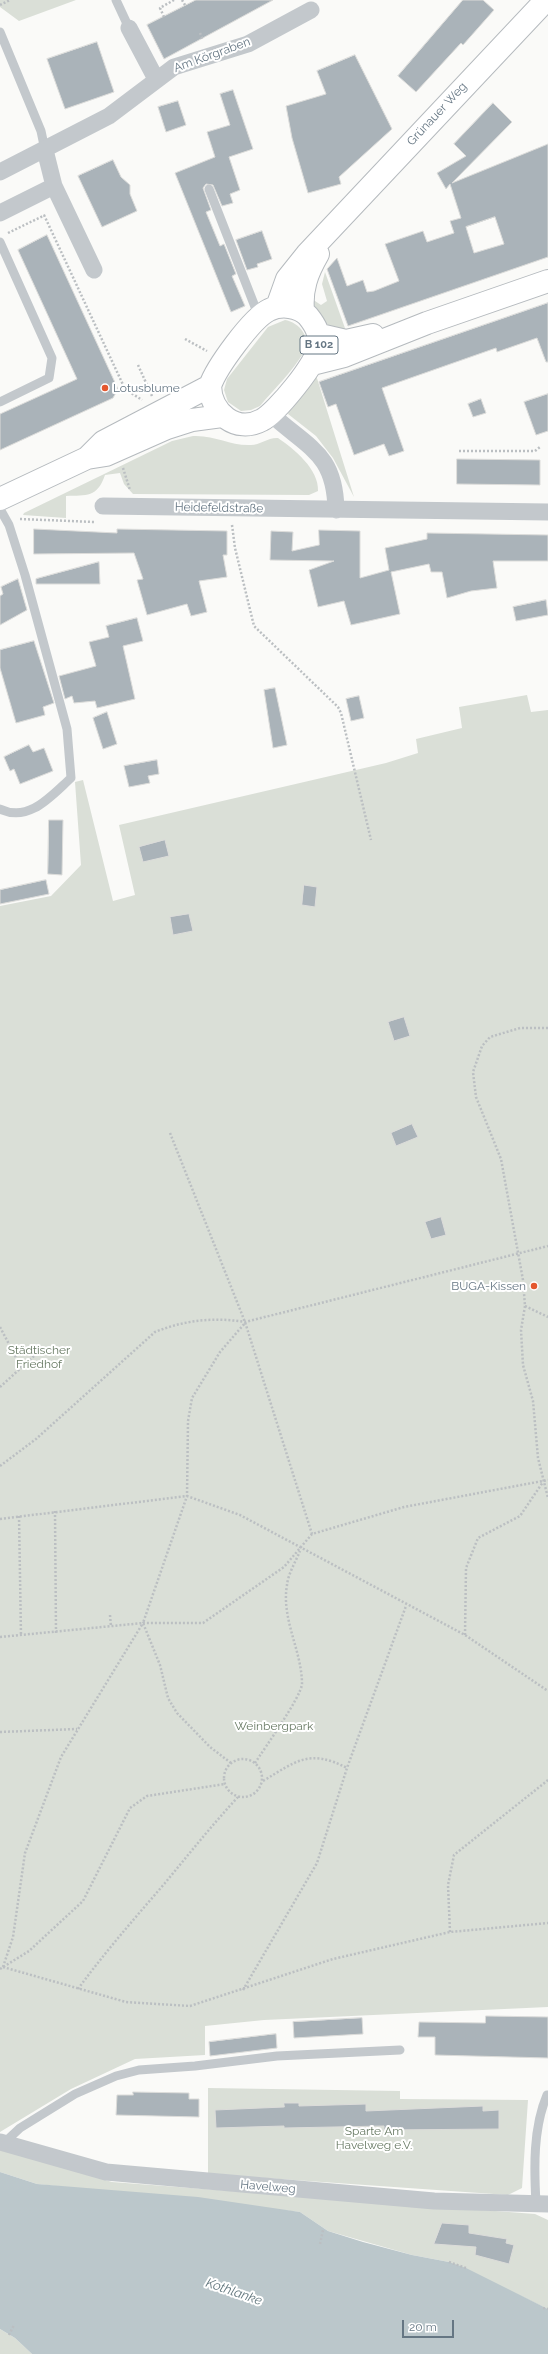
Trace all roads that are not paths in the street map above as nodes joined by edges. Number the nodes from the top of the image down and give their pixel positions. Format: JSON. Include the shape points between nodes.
{"nodes":[{"id":1,"x":116,"y":0,"type":"edge"},
{"id":2,"x":539,"y":2,"type":"edge"},
{"id":3,"x":312,"y":10,"type":"dead end"},
{"id":4,"x":129,"y":28,"type":"joint"},
{"id":5,"x":0,"y":32,"type":"edge"},
{"id":6,"x":156,"y":79,"type":"junction"},
{"id":7,"x":45,"y":150,"type":"junction"},
{"id":8,"x":0,"y":172,"type":"edge"},
{"id":9,"x":54,"y":186,"type":"junction"},
{"id":10,"x":209,"y":189,"type":"dead end"},
{"id":11,"x":0,"y":213,"type":"edge"},
{"id":12,"x":331,"y":230,"type":"junction"},
{"id":13,"x":0,"y":242,"type":"edge"},
{"id":14,"x":94,"y":270,"type":"dead end"},
{"id":15,"x":548,"y":281,"type":"edge"},
{"id":16,"x":268,"y":312,"type":"junction"},
{"id":17,"x":303,"y":312,"type":"junction"},
{"id":18,"x":427,"y":323,"type":"junction"},
{"id":19,"x":320,"y":335,"type":"junction"},
{"id":20,"x":312,"y":364,"type":"junction"},
{"id":21,"x":210,"y":386,"type":"junction"},
{"id":22,"x":0,"y":402,"type":"edge"},
{"id":23,"x":271,"y":414,"type":"junction"},
{"id":24,"x":222,"y":416,"type":"junction"},
{"id":25,"x":87,"y":458,"type":"junction"},
{"id":26,"x":0,"y":499,"type":"edge"},
{"id":27,"x":103,"y":506,"type":"road end"},
{"id":28,"x":0,"y":509,"type":"edge"},
{"id":29,"x":336,"y":510,"type":"junction"},
{"id":30,"x":548,"y":512,"type":"edge"},
{"id":31,"x":0,"y":809,"type":"edge"},
{"id":32,"x":400,"y":2050,"type":"dead end"},
{"id":33,"x":547,"y":2095,"type":"edge"},
{"id":34,"x":2,"y":2142,"type":"edge"},
{"id":35,"x":542,"y":2203,"type":"edge"}],
"edges":[{"from":1,"to":4,"type":"lane"},
{"from":2,"to":12,"type":"main road","name":"Grünauer Weg"},
{"from":3,"to":6,"type":"street","name":"Am Körgraben","via":[[248,44],[174,68]]},
{"from":4,"to":6,"type":"street"},
{"from":5,"to":7,"type":"lane","via":[[41,131]]},
{"from":6,"to":7,"type":"street","name":"Am Körgraben","via":[[109,116]]},
{"from":7,"to":8,"type":"street","name":"Am Körgraben"},
{"from":7,"to":9,"type":"street"},
{"from":9,"to":11,"type":"street"},
{"from":9,"to":14,"type":"street"},
{"from":10,"to":16,"type":"lane"},
{"from":12,"to":16,"type":"main road","name":"Grünauer Weg","via":[[306,254],[287,279]]},
{"from":12,"to":17,"type":"main road","name":"Grünauer Weg","via":[[304,284],[301,297]]},
{"from":13,"to":22,"type":"lane","via":[[52,358],[49,378]]},
{"from":15,"to":18,"type":"main road","number":"B 102"},
{"from":16,"to":17,"type":"main road","via":[[291,307]]},
{"from":16,"to":21,"type":"main road","name":"Grünauer Weg","via":[[224,360],[214,374]]},
{"from":17,"to":19,"type":"main road","number":"B 102"},
{"from":18,"to":19,"type":"main road","number":"B 102","via":[[346,341]]},
{"from":18,"to":20,"type":"main road","number":"B 102","via":[[344,356]]},
{"from":19,"to":20,"type":"main road","number":"B 102","via":[[319,349]]},
{"from":20,"to":23,"type":"main road","number":"B 102"},
{"from":21,"to":24,"type":"main road","via":[[213,404]]},
{"from":21,"to":25,"type":"main road","via":[[103,442]]},
{"from":23,"to":24,"type":"main road","number":"B 102","via":[[261,421],[250,424],[238,424]]},
{"from":23,"to":29,"type":"street","via":[[314,449],[326,463],[335,492]]},
{"from":24,"to":25,"type":"main road","via":[[192,420],[167,428],[117,451]]},
{"from":25,"to":26,"type":"main road"},
{"from":27,"to":29,"type":"street","name":"Heidefeldstraße"},
{"from":28,"to":31,"type":"lane","via":[[9,525],[25,574],[67,729],[71,778],[36,809],[17,813]]},
{"from":29,"to":30,"type":"street","name":"Heidefeldstraße"},
{"from":32,"to":34,"type":"lane","name":"Havelweg","via":[[277,2056],[139,2070],[116,2076],[75,2094]]},
{"from":33,"to":35,"type":"lane","name":"Havelweg","via":[[541,2113],[535,2156]]},
{"from":34,"to":35,"type":"street","name":"Havelweg","via":[[106,2172],[434,2201]]}]}
